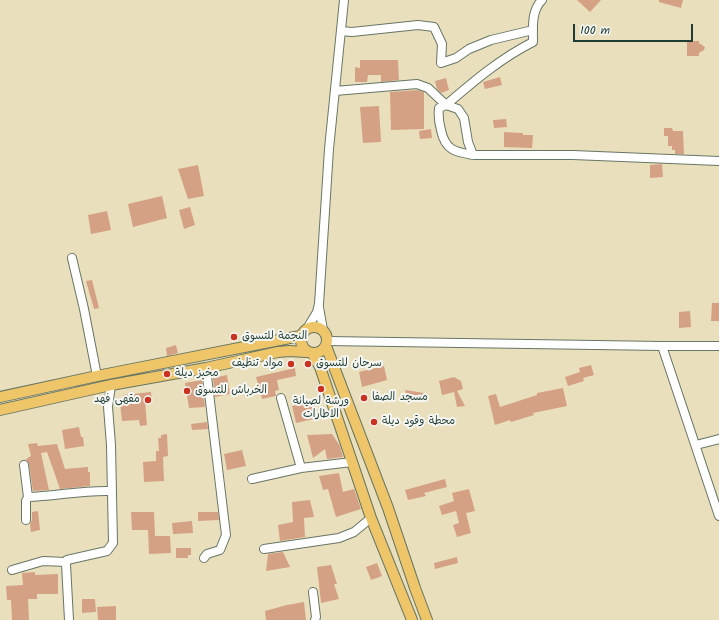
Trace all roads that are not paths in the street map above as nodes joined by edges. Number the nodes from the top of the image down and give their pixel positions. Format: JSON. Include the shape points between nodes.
{"nodes":[{"id":1,"x":344,"y":0,"type":"edge"},
{"id":2,"x":542,"y":0,"type":"edge"},
{"id":3,"x":533,"y":30,"type":"junction"},
{"id":4,"x":341,"y":31,"type":"junction"},
{"id":5,"x":335,"y":91,"type":"junction"},
{"id":6,"x":446,"y":105,"type":"junction"},
{"id":7,"x":472,"y":156,"type":"junction"},
{"id":8,"x":719,"y":161,"type":"edge"},
{"id":9,"x":72,"y":258,"type":"dead end"},
{"id":10,"x":319,"y":304,"type":"junction"},
{"id":11,"x":308,"y":327,"type":"junction"},
{"id":12,"x":323,"y":330,"type":"junction"},
{"id":13,"x":300,"y":336,"type":"junction"},
{"id":14,"x":326,"y":344,"type":"junction"},
{"id":15,"x":662,"y":346,"type":"junction"},
{"id":16,"x":719,"y":346,"type":"edge"},
{"id":17,"x":309,"y":353,"type":"junction"},
{"id":18,"x":206,"y":368,"type":"junction"},
{"id":19,"x":97,"y":376,"type":"junction"},
{"id":20,"x":111,"y":384,"type":"junction"},
{"id":21,"x":0,"y":397,"type":"edge"},
{"id":22,"x":281,"y":398,"type":"dead end"},
{"id":23,"x":0,"y":410,"type":"edge"},
{"id":24,"x":719,"y":439,"type":"edge"},
{"id":25,"x":696,"y":445,"type":"junction"},
{"id":26,"x":352,"y":462,"type":"junction"},
{"id":27,"x":24,"y":465,"type":"dead end"},
{"id":28,"x":302,"y":468,"type":"junction"},
{"id":29,"x":252,"y":479,"type":"dead end"},
{"id":30,"x":111,"y":491,"type":"junction"},
{"id":31,"x":28,"y":497,"type":"junction"},
{"id":32,"x":719,"y":516,"type":"edge"},
{"id":33,"x":371,"y":518,"type":"junction"},
{"id":34,"x":26,"y":520,"type":"dead end"},
{"id":35,"x":264,"y":549,"type":"dead end"},
{"id":36,"x":204,"y":558,"type":"dead end"},
{"id":37,"x":66,"y":562,"type":"junction"},
{"id":38,"x":12,"y":570,"type":"dead end"},
{"id":39,"x":313,"y":592,"type":"dead end"},
{"id":40,"x":69,"y":620,"type":"edge"},
{"id":41,"x":315,"y":620,"type":"edge"},
{"id":42,"x":412,"y":620,"type":"edge"},
{"id":43,"x":427,"y":620,"type":"edge"}],
"edges":[{"from":1,"to":4,"type":"street"},
{"from":2,"to":3,"type":"street","via":[[535,12]]},
{"from":3,"to":4,"type":"street","via":[[491,40],[441,63],[442,44],[434,27],[418,24]]},
{"from":3,"to":6,"type":"street","via":[[533,42],[490,68]]},
{"from":4,"to":5,"type":"street"},
{"from":5,"to":6,"type":"street","via":[[417,84],[428,88]]},
{"from":5,"to":10,"type":"street"},
{"from":6,"to":7,"type":"street","via":[[458,109],[464,118]]},
{"from":6,"to":7,"type":"street","via":[[439,108],[442,139],[457,152]]},
{"from":7,"to":8,"type":"street","via":[[573,156]]},
{"from":9,"to":19,"type":"street"},
{"from":10,"to":11,"type":"street"},
{"from":10,"to":12,"type":"street"},
{"from":11,"to":12,"type":"main road"},
{"from":11,"to":13,"type":"main road"},
{"from":12,"to":14,"type":"main road","via":[[327,336]]},
{"from":13,"to":17,"type":"main road","via":[[302,348]]},
{"from":13,"to":19,"type":"main road"},
{"from":14,"to":15,"type":"street"},
{"from":14,"to":17,"type":"main road","via":[[321,351]]},
{"from":14,"to":43,"type":"main road"},
{"from":15,"to":16,"type":"street"},
{"from":15,"to":25,"type":"street"},
{"from":17,"to":18,"type":"main road","via":[[278,352]]},
{"from":17,"to":26,"type":"main road","via":[[320,367]]},
{"from":18,"to":20,"type":"main road"},
{"from":18,"to":36,"type":"street","via":[[226,535],[220,550],[207,554]]},
{"from":19,"to":21,"type":"main road"},
{"from":20,"to":23,"type":"main road"},
{"from":20,"to":30,"type":"street","via":[[108,407]]},
{"from":22,"to":28,"type":"street"},
{"from":24,"to":25,"type":"street"},
{"from":25,"to":32,"type":"street"},
{"from":26,"to":28,"type":"street"},
{"from":26,"to":33,"type":"main road"},
{"from":27,"to":31,"type":"street"},
{"from":28,"to":29,"type":"street"},
{"from":30,"to":31,"type":"street","via":[[82,491],[74,494],[69,492],[53,496]]},
{"from":30,"to":37,"type":"street","via":[[111,547],[107,551],[69,558]]},
{"from":31,"to":34,"type":"street"},
{"from":33,"to":35,"type":"street","via":[[354,532],[339,538]]},
{"from":33,"to":42,"type":"main road"},
{"from":37,"to":38,"type":"street","via":[[43,561]]},
{"from":37,"to":40,"type":"street"},
{"from":39,"to":41,"type":"street"}]}
